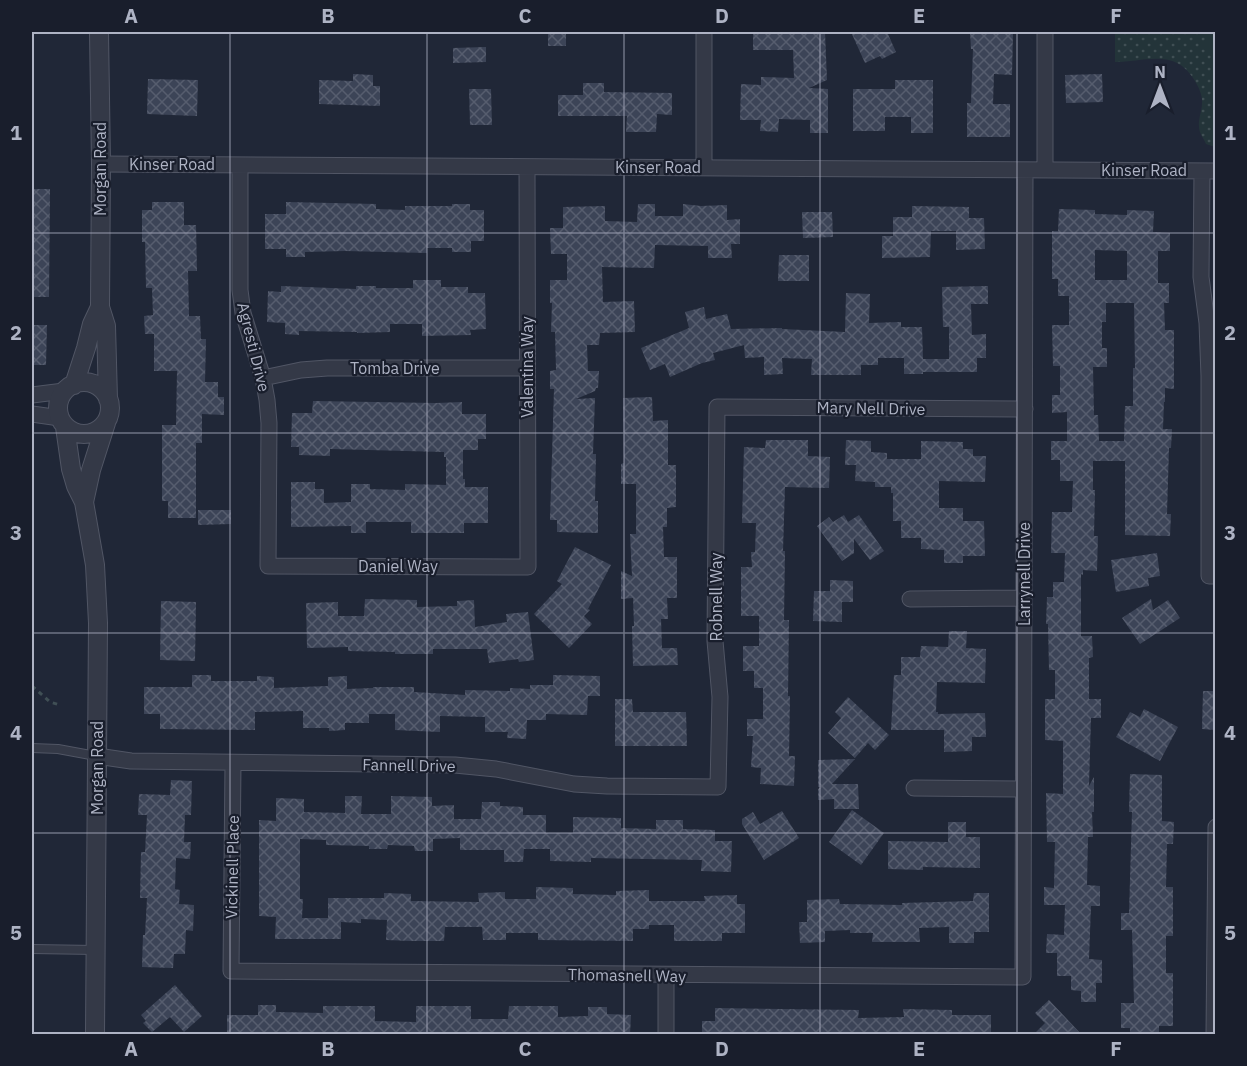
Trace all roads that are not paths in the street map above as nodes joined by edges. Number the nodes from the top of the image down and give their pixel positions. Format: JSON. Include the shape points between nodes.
{"nodes":[{"id":1,"x":99,"y":32,"type":"edge"},
{"id":2,"x":704,"y":32,"type":"edge"},
{"id":3,"x":1045,"y":32,"type":"edge"},
{"id":4,"x":101,"y":164,"type":"junction"},
{"id":5,"x":240,"y":165,"type":"junction"},
{"id":6,"x":527,"y":167,"type":"junction"},
{"id":7,"x":704,"y":168,"type":"junction"},
{"id":8,"x":1025,"y":170,"type":"junction"},
{"id":9,"x":1045,"y":170,"type":"junction"},
{"id":10,"x":1209,"y":171,"type":"edge"},
{"id":11,"x":100,"y":307,"type":"junction"},
{"id":12,"x":527,"y":368,"type":"junction"},
{"id":13,"x":1212,"y":376,"type":"edge"},
{"id":14,"x":263,"y":378,"type":"junction"},
{"id":15,"x":69,"y":388,"type":"junction"},
{"id":16,"x":32,"y":395,"type":"edge"},
{"id":17,"x":108,"y":399,"type":"junction"},
{"id":18,"x":717,"y":406,"type":"joint"},
{"id":19,"x":1025,"y":409,"type":"junction"},
{"id":20,"x":32,"y":414,"type":"edge"},
{"id":21,"x":62,"y":422,"type":"junction"},
{"id":22,"x":106,"y":423,"type":"junction"},
{"id":23,"x":84,"y":502,"type":"junction"},
{"id":24,"x":268,"y":566,"type":"joint"},
{"id":25,"x":528,"y":567,"type":"joint"},
{"id":26,"x":1212,"y":576,"type":"edge"},
{"id":27,"x":1024,"y":598,"type":"junction"},
{"id":28,"x":910,"y":599,"type":"dead end"},
{"id":29,"x":32,"y":748,"type":"edge"},
{"id":30,"x":98,"y":756,"type":"junction"},
{"id":31,"x":233,"y":763,"type":"junction"},
{"id":32,"x":718,"y":787,"type":"joint"},
{"id":33,"x":914,"y":788,"type":"dead end"},
{"id":34,"x":1023,"y":789,"type":"junction"},
{"id":35,"x":1215,"y":827,"type":"edge"},
{"id":36,"x":32,"y":950,"type":"edge"},
{"id":37,"x":95,"y":950,"type":"junction"},
{"id":38,"x":231,"y":971,"type":"joint"},
{"id":39,"x":666,"y":975,"type":"junction"},
{"id":40,"x":1023,"y":977,"type":"joint"},
{"id":41,"x":95,"y":1035,"type":"edge"},
{"id":42,"x":666,"y":1035,"type":"edge"},
{"id":43,"x":1214,"y":1035,"type":"edge"}],
"edges":[{"from":1,"to":4,"type":"street","name":"Morgan Road"},
{"from":2,"to":7,"type":"street"},
{"from":3,"to":9,"type":"street"},
{"from":4,"to":5,"type":"street","name":"Kinser Road"},
{"from":4,"to":11,"type":"street","name":"Morgan Road"},
{"from":5,"to":6,"type":"street","name":"Kinser Road"},
{"from":5,"to":14,"type":"street","name":"Agresti Drive","via":[[241,302]]},
{"from":6,"to":7,"type":"street","name":"Kinser Road"},
{"from":6,"to":12,"type":"street","name":"Valentina Way"},
{"from":7,"to":8,"type":"street","name":"Kinser Road"},
{"from":8,"to":9,"type":"street","name":"Kinser Road"},
{"from":8,"to":19,"type":"street","name":"Larrynell Drive"},
{"from":9,"to":10,"type":"street","name":"Kinser Road"},
{"from":10,"to":13,"type":"street","via":[[1201,277]]},
{"from":11,"to":15,"type":"street","name":"Morgan Road"},
{"from":11,"to":17,"type":"street","name":"Morgan Road","via":[[106,326]]},
{"from":12,"to":14,"type":"street","name":"Tomba Drive","via":[[327,368]]},
{"from":12,"to":25,"type":"street","name":"Valentina Way"},
{"from":13,"to":26,"type":"street"},
{"from":14,"to":24,"type":"street","name":"Agresti Drive","via":[[269,423]]},
{"from":15,"to":16,"type":"street"},
{"from":15,"to":17,"type":"street","via":[[90,383],[98,386]]},
{"from":15,"to":21,"type":"street","via":[[58,404]]},
{"from":17,"to":22,"type":"street"},
{"from":18,"to":19,"type":"street","name":"Mary Nell Drive"},
{"from":18,"to":32,"type":"street","name":"Robnell Way"},
{"from":19,"to":27,"type":"street","name":"Larrynell Drive"},
{"from":20,"to":21,"type":"street"},
{"from":21,"to":22,"type":"street","via":[[79,434],[94,432]]},
{"from":21,"to":23,"type":"street","name":"Morgan Road","via":[[76,486]]},
{"from":22,"to":23,"type":"street","name":"Morgan Road"},
{"from":23,"to":30,"type":"street","name":"Morgan Road","via":[[95,566]]},
{"from":24,"to":25,"type":"street","name":"Daniel Way"},
{"from":27,"to":28,"type":"street"},
{"from":27,"to":34,"type":"street","name":"Larrynell Drive"},
{"from":29,"to":30,"type":"lane","via":[[58,748]]},
{"from":30,"to":31,"type":"street","name":"Fannell Drive","via":[[131,761]]},
{"from":30,"to":37,"type":"street","name":"Morgan Road"},
{"from":31,"to":32,"type":"street","name":"Fannell Drive","via":[[455,765],[574,784]]},
{"from":31,"to":38,"type":"street","name":"Vickinell Place"},
{"from":33,"to":34,"type":"street"},
{"from":34,"to":40,"type":"street","name":"Larrynell Drive"},
{"from":35,"to":43,"type":"street"},
{"from":36,"to":37,"type":"lane"},
{"from":37,"to":41,"type":"street","name":"Morgan Road"},
{"from":38,"to":39,"type":"street","name":"Thomasnell Way"},
{"from":39,"to":40,"type":"street","name":"Thomasnell Way"},
{"from":39,"to":42,"type":"street"}]}
